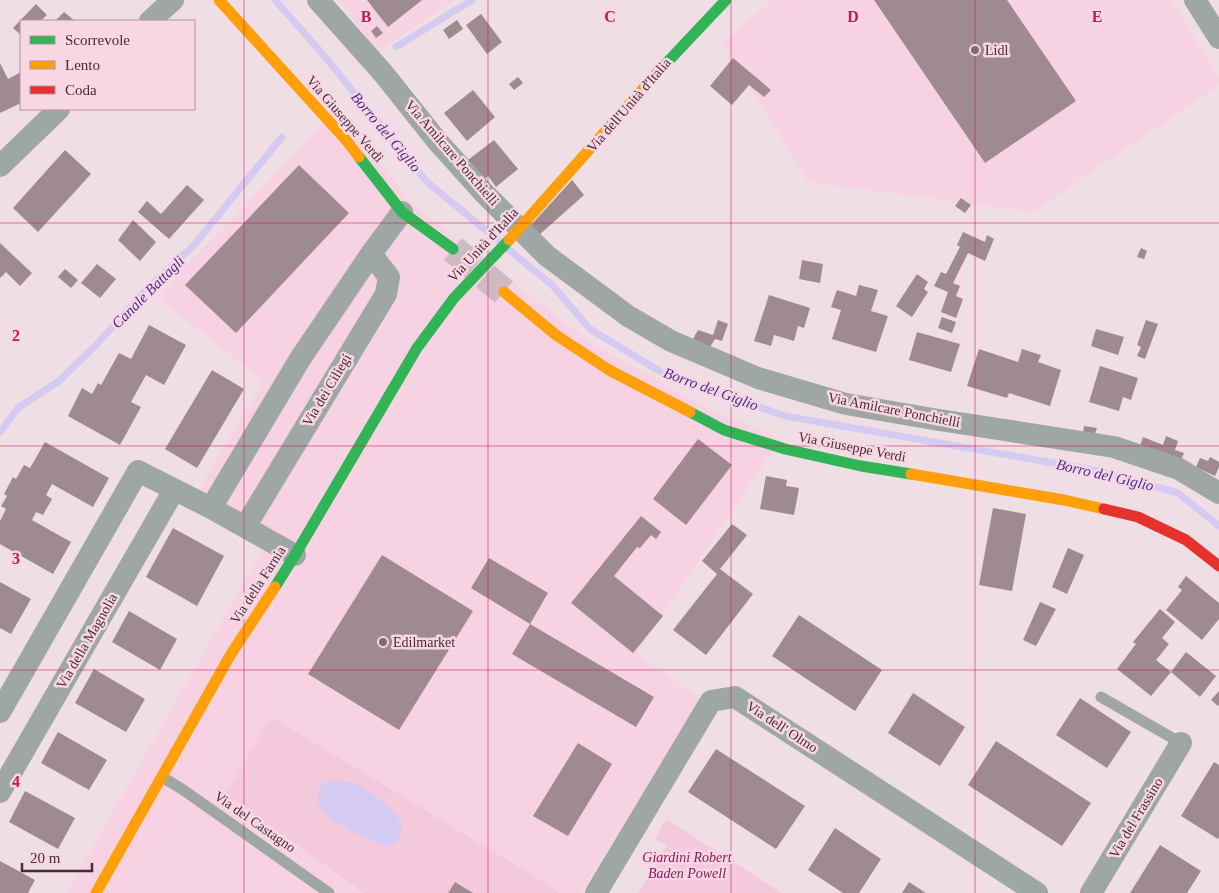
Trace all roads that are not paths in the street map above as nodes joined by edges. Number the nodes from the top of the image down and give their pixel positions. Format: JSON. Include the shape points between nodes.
{"nodes":[{"id":1,"x":173,"y":0,"type":"edge"},
{"id":2,"x":220,"y":0,"type":"edge"},
{"id":3,"x":318,"y":0,"type":"edge"},
{"id":4,"x":726,"y":0,"type":"edge"},
{"id":5,"x":1195,"y":0,"type":"edge"},
{"id":6,"x":151,"y":20,"type":"edge"},
{"id":7,"x":1219,"y":38,"type":"edge"},
{"id":8,"x":58,"y":110,"type":"edge"},
{"id":9,"x":0,"y":166,"type":"edge"},
{"id":10,"x":402,"y":212,"type":"junction"},
{"id":11,"x":534,"y":212,"type":"joint"},
{"id":12,"x":454,"y":249,"type":"tunnel mouth"},
{"id":13,"x":371,"y":254,"type":"junction"},
{"id":14,"x":504,"y":292,"type":"tunnel mouth"},
{"id":15,"x":454,"y":298,"type":"joint"},
{"id":16,"x":174,"y":490,"type":"junction"},
{"id":17,"x":1219,"y":493,"type":"edge"},
{"id":18,"x":211,"y":508,"type":"junction"},
{"id":19,"x":244,"y":527,"type":"junction"},
{"id":20,"x":295,"y":555,"type":"junction"},
{"id":21,"x":1219,"y":566,"type":"edge"},
{"id":22,"x":1100,"y":697,"type":"dead end"},
{"id":23,"x":0,"y":712,"type":"edge"},
{"id":24,"x":1181,"y":743,"type":"joint"},
{"id":25,"x":162,"y":777,"type":"junction"},
{"id":26,"x":0,"y":792,"type":"edge"},
{"id":27,"x":96,"y":893,"type":"edge"},
{"id":28,"x":329,"y":893,"type":"edge"},
{"id":29,"x":596,"y":893,"type":"edge"},
{"id":30,"x":1037,"y":893,"type":"edge"},
{"id":31,"x":1091,"y":893,"type":"edge"}],
"edges":[{"from":1,"to":6,"type":"street"},
{"from":2,"to":10,"type":"street","name":"Via Giuseppe Verdi","via":[[346,140]]},
{"from":3,"to":17,"type":"street","name":"Via Amilcare Ponchielli","via":[[383,73],[438,142],[546,256],[628,316],[671,341],[758,378],[846,404],[1114,447],[1179,469]]},
{"from":4,"to":11,"type":"street","name":"Via dell'Unità d'Italia","via":[[678,49]]},
{"from":5,"to":7,"type":"street"},
{"from":8,"to":9,"type":"street"},
{"from":10,"to":12,"type":"street","name":"Via Giuseppe Verdi"},
{"from":10,"to":13,"type":"street"},
{"from":11,"to":15,"type":"street","name":"Via Unità d'Italia"},
{"from":13,"to":18,"type":"street","via":[[300,359]]},
{"from":13,"to":19,"type":"street","name":"Via dei Ciliegi","via":[[389,277],[386,294]]},
{"from":14,"to":21,"type":"street","name":"Via Giuseppe Verdi","via":[[556,335],[609,370],[724,430],[785,449],[861,466],[1064,500],[1138,517],[1186,540]]},
{"from":15,"to":20,"type":"street","name":"Via della Farnia","via":[[417,348]]},
{"from":16,"to":18,"type":"street"},
{"from":16,"to":23,"type":"street","via":[[138,470]]},
{"from":16,"to":26,"type":"street","name":"Via della Magnolia"},
{"from":18,"to":19,"type":"street"},
{"from":19,"to":20,"type":"street"},
{"from":20,"to":25,"type":"street","name":"Via della Farnia","via":[[231,654]]},
{"from":22,"to":24,"type":"lane"},
{"from":24,"to":31,"type":"street","name":"Via del Frassino"},
{"from":25,"to":27,"type":"street","name":"Via della Farnia"},
{"from":25,"to":28,"type":"lane","name":"Via del Castagno"},
{"from":29,"to":30,"type":"street","name":"Via dell' Olmo","via":[[710,701],[735,697]]}]}
